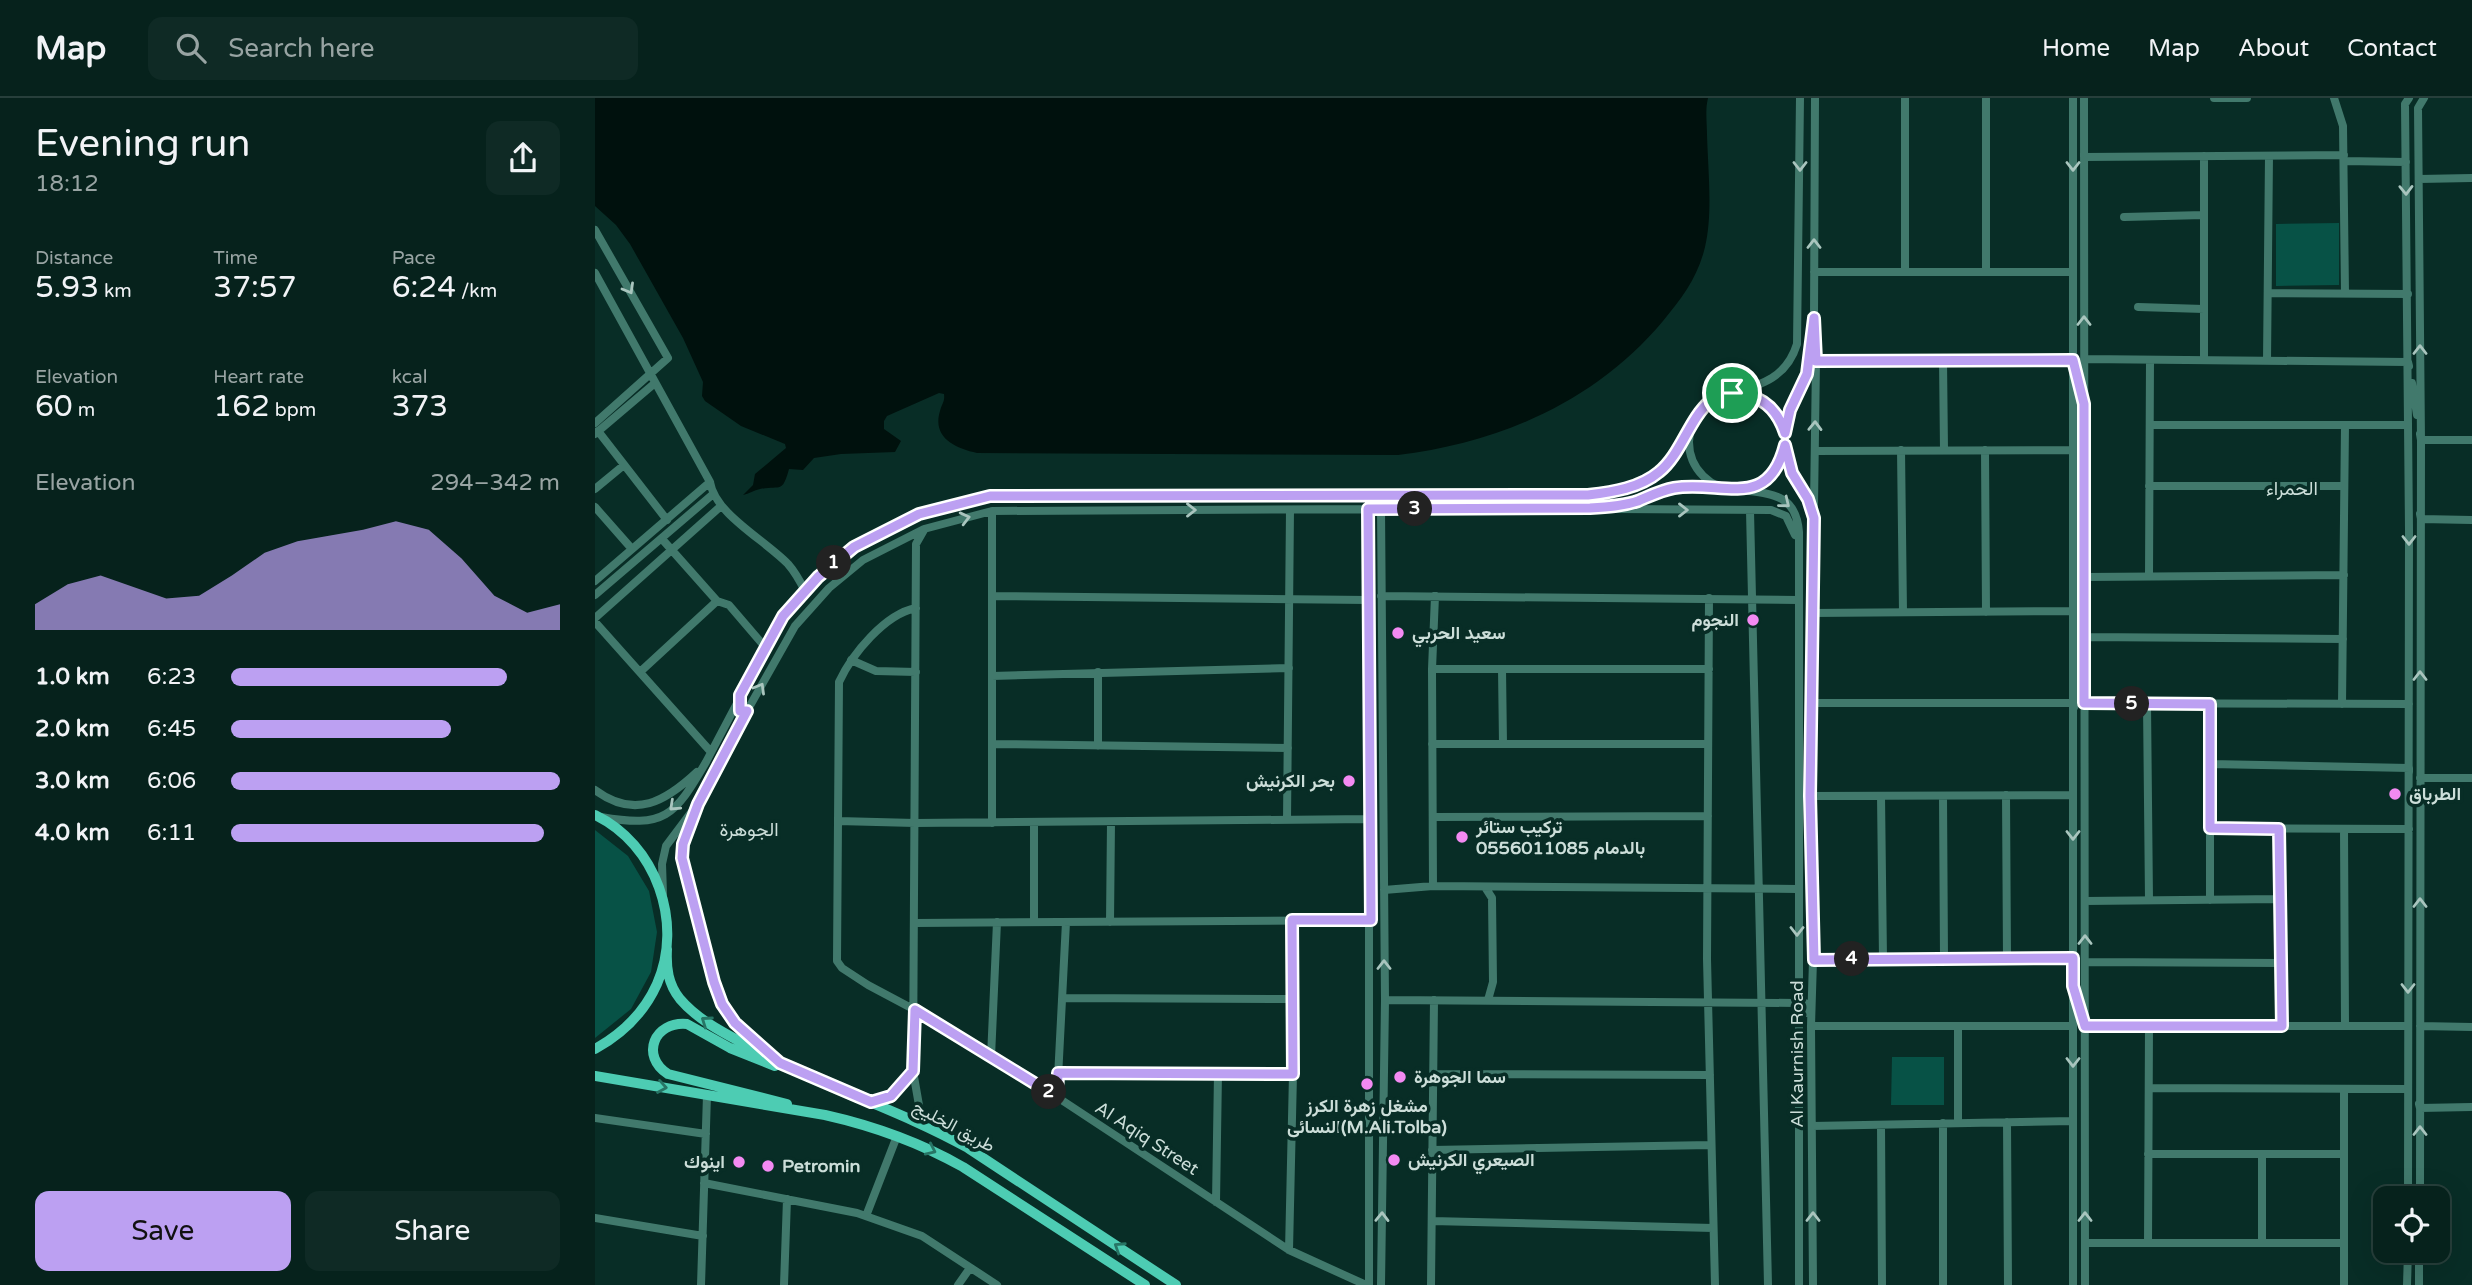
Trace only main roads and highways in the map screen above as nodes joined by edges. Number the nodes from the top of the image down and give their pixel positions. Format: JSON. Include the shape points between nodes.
{"nodes":[{"id":1,"x":597,"y":816,"type":"edge"},
{"id":2,"x":667,"y":949,"type":"junction"},
{"id":3,"x":595,"y":1049,"type":"edge"},
{"id":4,"x":595,"y":1076,"type":"edge"},
{"id":5,"x":825,"y":1083,"type":"junction"},
{"id":6,"x":825,"y":1115,"type":"junction"},
{"id":7,"x":1145,"y":1285,"type":"edge"},
{"id":8,"x":1176,"y":1285,"type":"edge"}],
"edges":[{"from":1,"to":2,"type":"main road","via":[[628,838],[650,867],[664,900]]},
{"from":2,"to":3,"type":"main road","via":[[657,984],[638,1015]]},
{"from":5,"to":2,"type":"main road","name":"طريق الخليج","one_way":true,"via":[[723,1033],[685,1004],[667,974]]},
{"from":4,"to":6,"type":"main road","name":"طريق الخليج","one_way":true},
{"from":5,"to":6,"type":"main road","via":[[750,1058],[687,1024],[665,1027],[653,1044],[655,1059],[669,1074]]},
{"from":8,"to":5,"type":"main road","name":"طريق الخليج","one_way":true,"via":[[968,1147]]},
{"from":6,"to":7,"type":"main road","name":"طريق الخليج","one_way":true,"via":[[933,1150]]}]}
